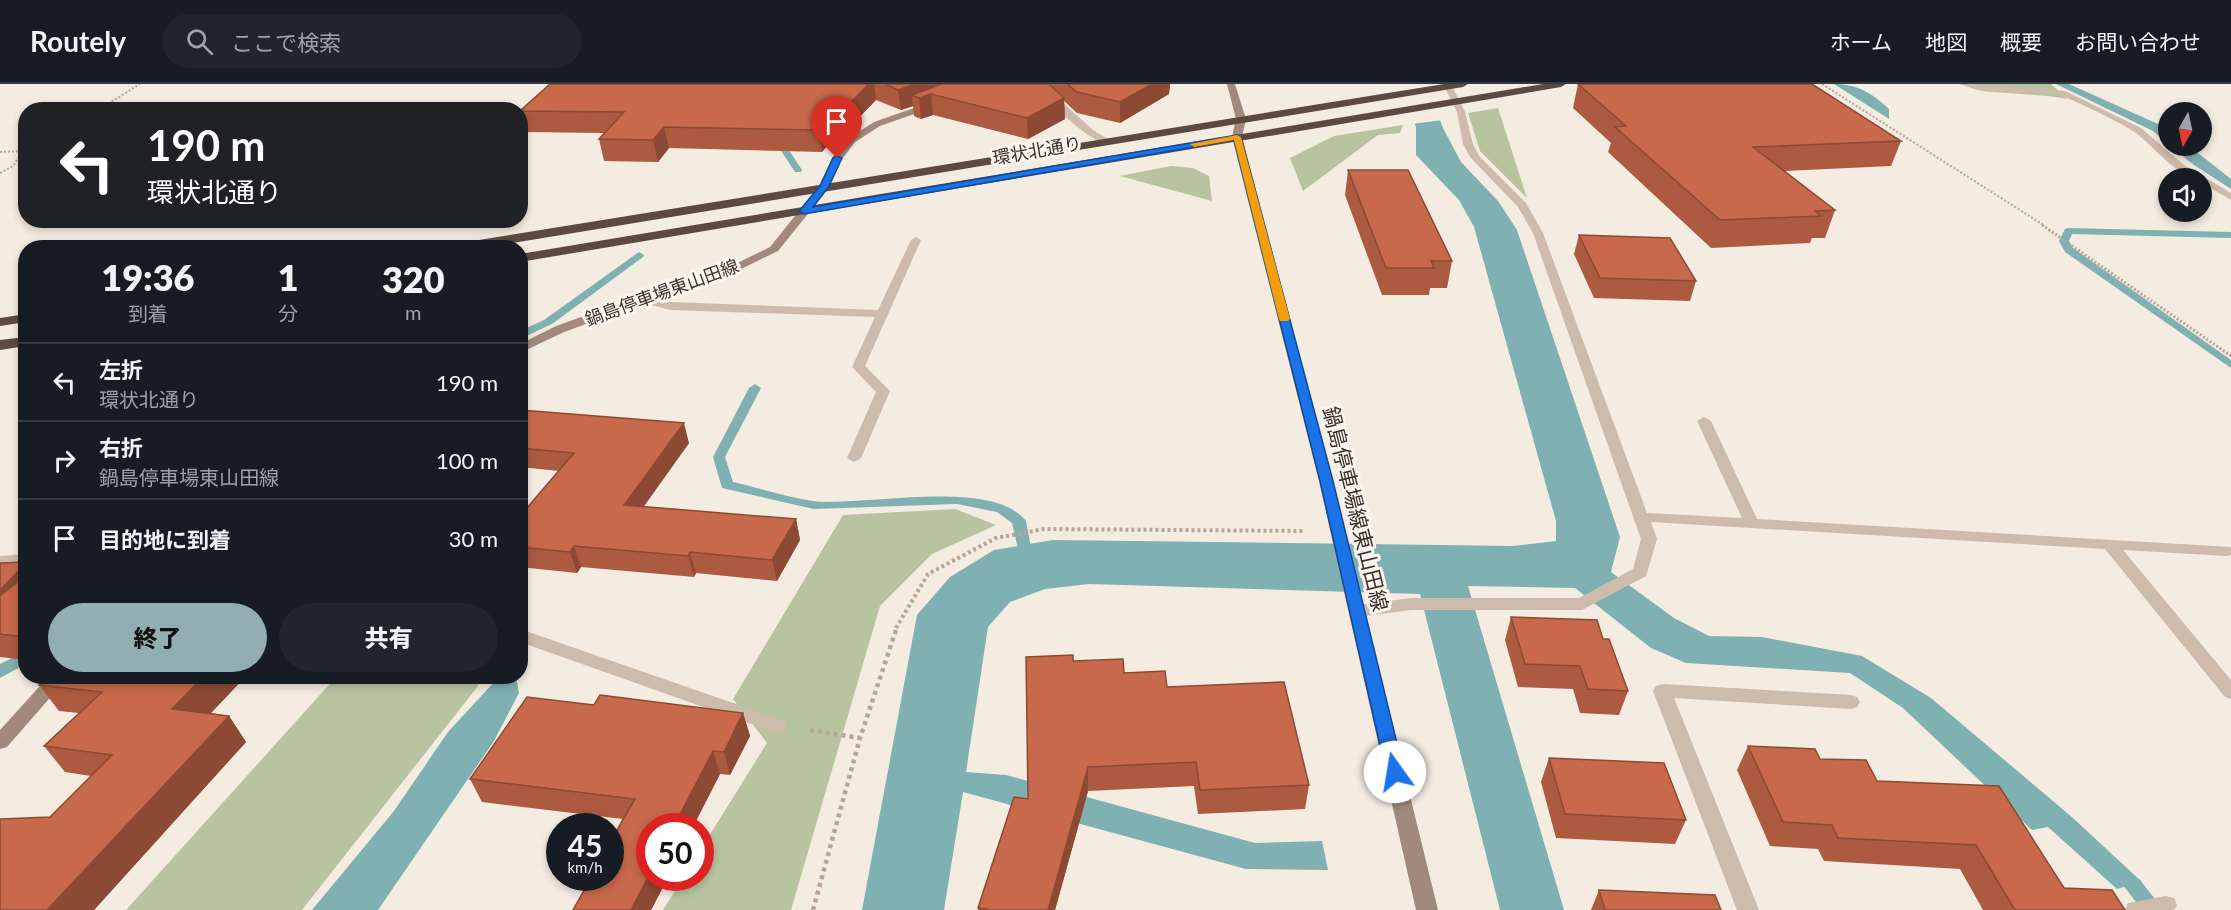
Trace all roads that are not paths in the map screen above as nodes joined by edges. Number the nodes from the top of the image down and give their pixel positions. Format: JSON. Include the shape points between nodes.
{"nodes":[{"id":1,"x":1037,"y":84,"type":"edge"},
{"id":2,"x":1231,"y":84,"type":"edge"},
{"id":3,"x":1463,"y":84,"type":"edge"},
{"id":4,"x":1561,"y":84,"type":"edge"},
{"id":5,"x":1967,"y":84,"type":"edge"},
{"id":6,"x":1445,"y":86,"type":"edge"},
{"id":7,"x":944,"y":100,"type":"edge"},
{"id":8,"x":1450,"y":102,"type":"junction"},
{"id":9,"x":1241,"y":119,"type":"junction"},
{"id":10,"x":1237,"y":137,"type":"junction"},
{"id":11,"x":1105,"y":141,"type":"junction"},
{"id":12,"x":2184,"y":168,"type":"edge"},
{"id":13,"x":824,"y":186,"type":"junction"},
{"id":14,"x":2212,"y":186,"type":"edge"},
{"id":15,"x":2231,"y":197,"type":"edge"},
{"id":16,"x":804,"y":211,"type":"junction"},
{"id":17,"x":502,"y":240,"type":"edge"},
{"id":18,"x":916,"y":240,"type":"dead end"},
{"id":19,"x":528,"y":257,"type":"edge"},
{"id":20,"x":644,"y":299,"type":"junction"},
{"id":21,"x":882,"y":314,"type":"junction"},
{"id":22,"x":18,"y":319,"type":"edge"},
{"id":23,"x":0,"y":322,"type":"edge"},
{"id":24,"x":18,"y":342,"type":"edge"},
{"id":25,"x":0,"y":345,"type":"edge"},
{"id":26,"x":528,"y":346,"type":"edge"},
{"id":27,"x":1704,"y":421,"type":"dead end"},
{"id":28,"x":854,"y":458,"type":"dead end"},
{"id":29,"x":1641,"y":518,"type":"junction"},
{"id":30,"x":1752,"y":524,"type":"junction"},
{"id":31,"x":2109,"y":544,"type":"junction"},
{"id":32,"x":2227,"y":551,"type":"dead end"},
{"id":33,"x":18,"y":560,"type":"edge"},
{"id":34,"x":0,"y":561,"type":"edge"},
{"id":35,"x":1356,"y":605,"type":"junction"},
{"id":36,"x":528,"y":638,"type":"edge"},
{"id":37,"x":53,"y":684,"type":"edge"},
{"id":38,"x":2231,"y":692,"type":"edge"},
{"id":39,"x":1851,"y":702,"type":"dead end"},
{"id":40,"x":778,"y":726,"type":"road end"},
{"id":41,"x":0,"y":741,"type":"edge"},
{"id":42,"x":2166,"y":905,"type":"dead end"},
{"id":43,"x":2137,"y":909,"type":"edge"},
{"id":44,"x":1427,"y":910,"type":"edge"},
{"id":45,"x":1748,"y":910,"type":"edge"}],
"edges":[{"from":1,"to":11,"type":"street"},
{"from":2,"to":9,"type":"main road"},
{"from":3,"to":6,"type":"highway","name":"環状北通り"},
{"from":4,"to":8,"type":"highway","name":"環状北通り"},
{"from":5,"to":12,"type":"street","via":[[2062,93],[2138,130]]},
{"from":6,"to":8,"type":"street"},
{"from":6,"to":9,"type":"highway","name":"環状北通り"},
{"from":7,"to":13,"type":"main road","name":"鍋島停車場東山田線","via":[[877,124],[852,140],[837,158]]},
{"from":8,"to":10,"type":"highway","name":"環状北通り"},
{"from":8,"to":29,"type":"street","via":[[1475,158],[1522,205],[1538,233]]},
{"from":9,"to":10,"type":"main road","name":"鍋島停車場線東山田線"},
{"from":9,"to":11,"type":"highway","name":"環状北通り"},
{"from":10,"to":16,"type":"highway","name":"環状北通り"},
{"from":10,"to":35,"type":"main road","name":"鍋島停車場線東山田線"},
{"from":11,"to":13,"type":"highway","name":"環状北通り"},
{"from":13,"to":16,"type":"main road","name":"鍋島停車場東山田線"},
{"from":13,"to":17,"type":"highway","name":"環状北通り"},
{"from":14,"to":15,"type":"street"},
{"from":16,"to":19,"type":"highway","name":"環状北通り"},
{"from":16,"to":20,"type":"main road","name":"鍋島停車場東山田線","via":[[774,249],[719,276]]},
{"from":18,"to":21,"type":"street"},
{"from":20,"to":21,"type":"street","via":[[671,306]]},
{"from":20,"to":26,"type":"main road","name":"鍋島停車場東山田線","via":[[560,329]]},
{"from":21,"to":28,"type":"street","via":[[858,367],[883,391]]},
{"from":22,"to":23,"type":"highway"},
{"from":24,"to":25,"type":"highway"},
{"from":27,"to":30,"type":"street"},
{"from":29,"to":30,"type":"street"},
{"from":29,"to":35,"type":"street","via":[[1649,539],[1640,572],[1582,604]]},
{"from":30,"to":31,"type":"street"},
{"from":31,"to":32,"type":"street"},
{"from":31,"to":38,"type":"street"},
{"from":33,"to":34,"type":"street"},
{"from":35,"to":44,"type":"main road","name":"鍋島停車場線東山田線"},
{"from":36,"to":40,"type":"street"},
{"from":37,"to":41,"type":"main road"},
{"from":39,"to":45,"type":"street","via":[[1662,691]]},
{"from":42,"to":43,"type":"street"}]}
